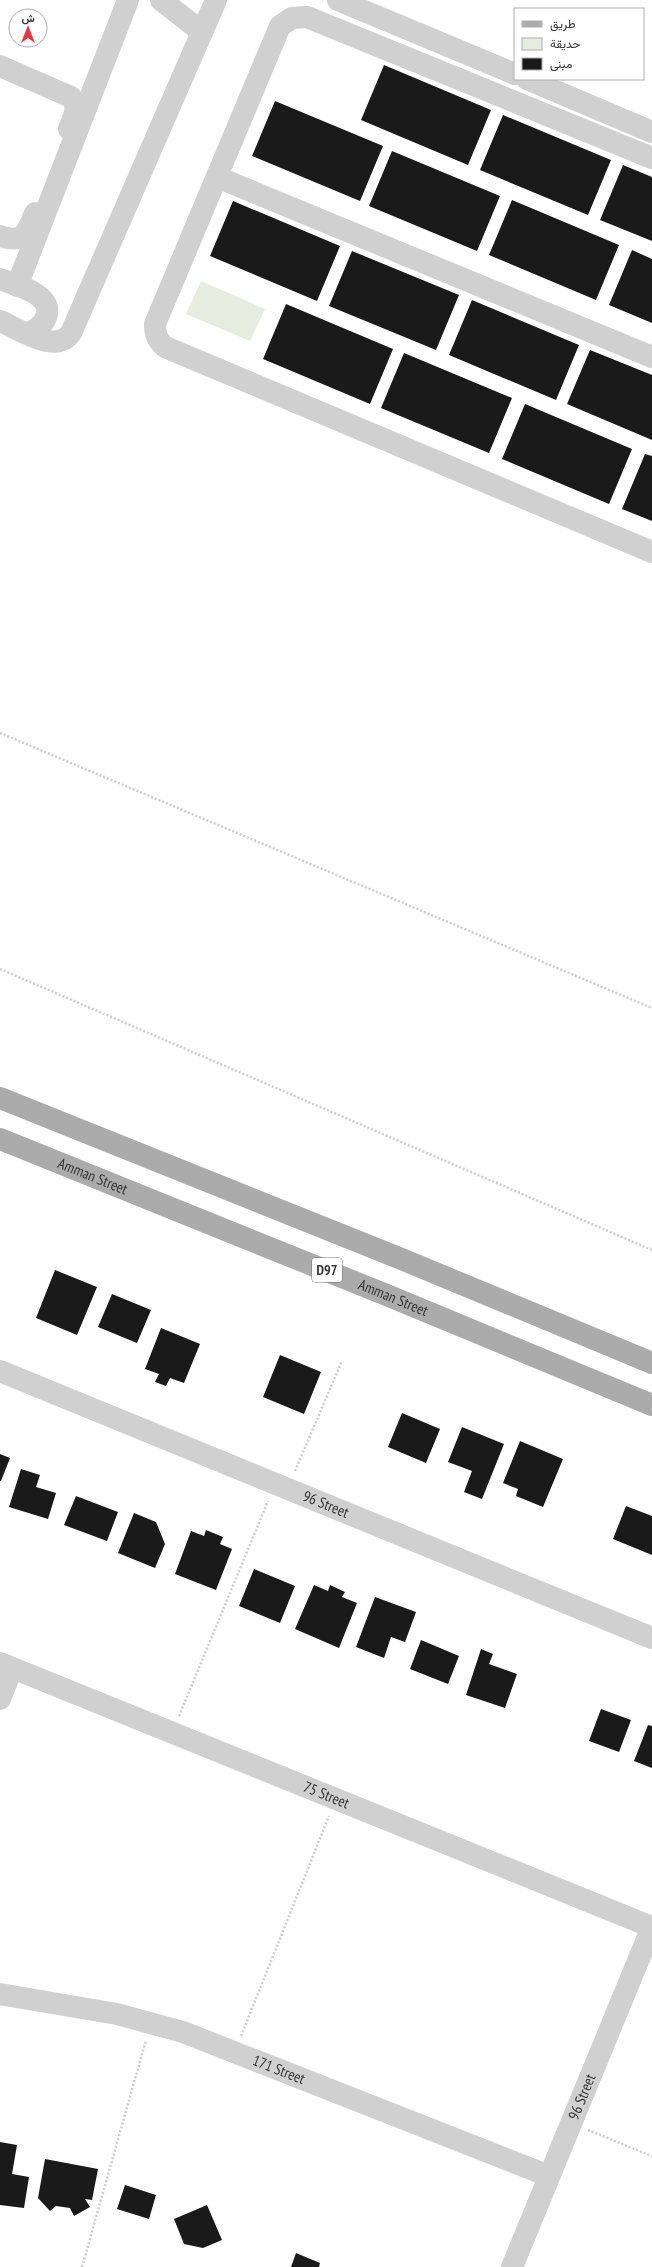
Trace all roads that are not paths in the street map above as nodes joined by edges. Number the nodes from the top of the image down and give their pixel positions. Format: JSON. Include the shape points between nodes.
{"nodes":[{"id":1,"x":128,"y":0,"type":"edge"},
{"id":2,"x":161,"y":0,"type":"edge"},
{"id":3,"x":216,"y":0,"type":"edge"},
{"id":4,"x":338,"y":0,"type":"edge"},
{"id":5,"x":202,"y":32,"type":"junction"},
{"id":6,"x":0,"y":66,"type":"edge"},
{"id":7,"x":514,"y":74,"type":"edge"},
{"id":8,"x":529,"y":80,"type":"edge"},
{"id":9,"x":652,"y":132,"type":"edge"},
{"id":10,"x":70,"y":138,"type":"junction"},
{"id":11,"x":652,"y":158,"type":"edge"},
{"id":12,"x":217,"y":177,"type":"junction"},
{"id":13,"x":0,"y":236,"type":"edge"},
{"id":14,"x":9,"y":282,"type":"edge"},
{"id":15,"x":0,"y":321,"type":"edge"},
{"id":16,"x":28,"y":333,"type":"junction"},
{"id":17,"x":652,"y":357,"type":"edge"},
{"id":18,"x":652,"y":552,"type":"edge"},
{"id":19,"x":0,"y":1098,"type":"edge"},
{"id":20,"x":0,"y":1139,"type":"edge"},
{"id":21,"x":652,"y":1363,"type":"edge"},
{"id":22,"x":0,"y":1371,"type":"edge"},
{"id":23,"x":652,"y":1405,"type":"edge"},
{"id":24,"x":652,"y":1638,"type":"edge"},
{"id":25,"x":6,"y":1665,"type":"edge"},
{"id":26,"x":0,"y":1699,"type":"edge"},
{"id":27,"x":652,"y":1927,"type":"edge"},
{"id":28,"x":0,"y":1994,"type":"edge"},
{"id":29,"x":549,"y":2176,"type":"junction"},
{"id":30,"x":512,"y":2267,"type":"edge"}],
"edges":[{"from":1,"to":10,"type":"street"},
{"from":2,"to":5,"type":"street"},
{"from":3,"to":5,"type":"street"},
{"from":4,"to":7,"type":"street"},
{"from":5,"to":16,"type":"street","via":[[71,333],[63,341],[51,343]]},
{"from":6,"to":10,"type":"street","via":[[71,98],[76,108]]},
{"from":8,"to":9,"type":"street"},
{"from":10,"to":13,"type":"street","via":[[28,229],[17,239],[11,240]]},
{"from":10,"to":14,"type":"street"},
{"from":11,"to":12,"type":"street","via":[[307,17],[299,16],[285,21],[280,26]]},
{"from":12,"to":17,"type":"street"},
{"from":12,"to":18,"type":"street","via":[[155,324],[156,337],[165,347]]},
{"from":14,"to":16,"type":"street","via":[[38,295],[47,307],[45,321]]},
{"from":15,"to":16,"type":"street"},
{"from":19,"to":21,"type":"main road","number":"D97","via":[[404,1260]]},
{"from":20,"to":23,"type":"main road","name":"Amman Street","number":"D97"},
{"from":22,"to":24,"type":"street","name":"96 Street"},
{"from":25,"to":26,"type":"street"},
{"from":25,"to":27,"type":"street","name":"75 Street"},
{"from":27,"to":29,"type":"street","name":"96 Street"},
{"from":28,"to":29,"type":"street","name":"171 Street","via":[[151,2022]]},
{"from":29,"to":30,"type":"street","name":"96 Street"}]}
